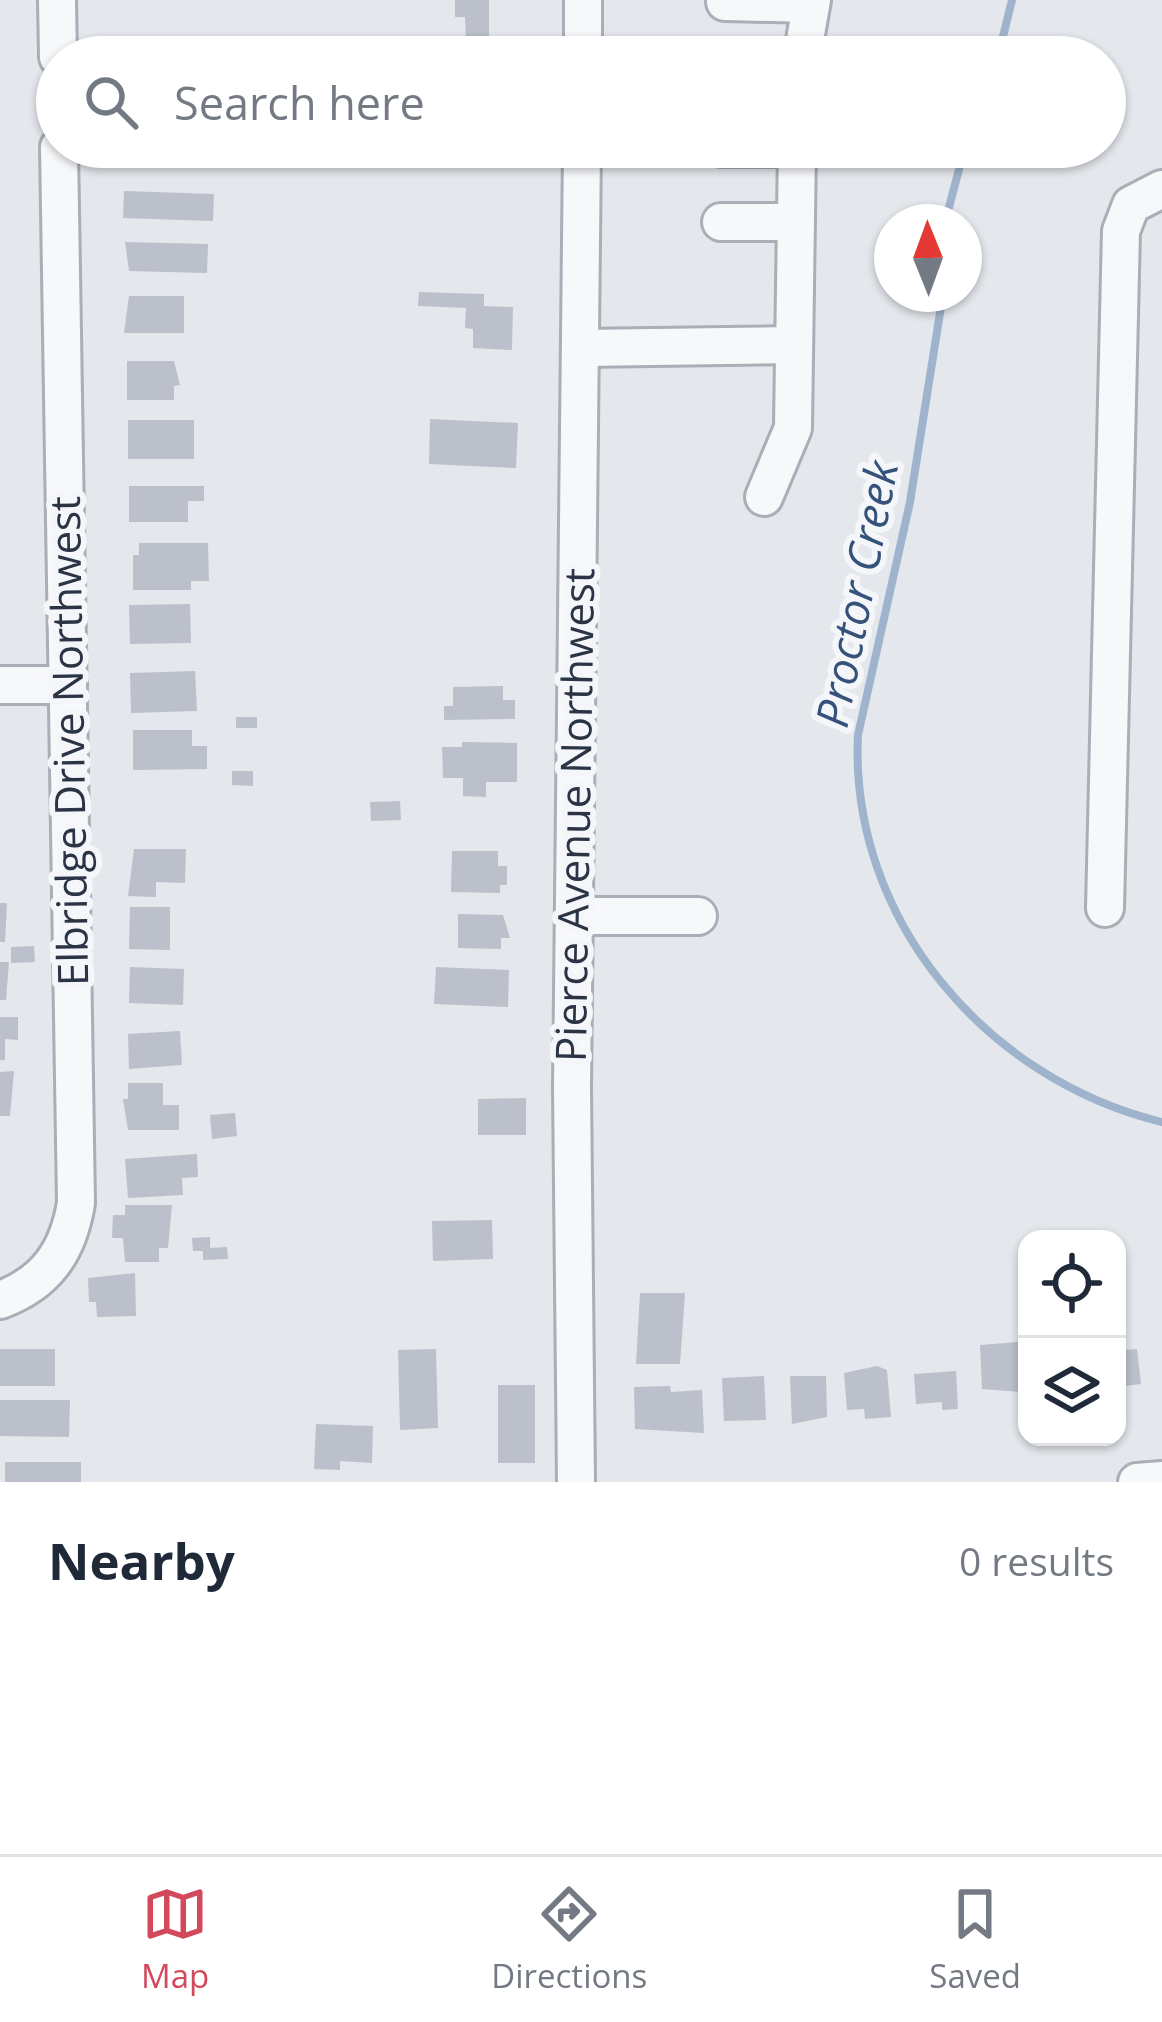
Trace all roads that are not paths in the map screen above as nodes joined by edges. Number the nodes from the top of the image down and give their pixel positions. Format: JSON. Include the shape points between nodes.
{"nodes":[{"id":1,"x":57,"y":0,"type":"edge"},
{"id":2,"x":583,"y":0,"type":"edge"},
{"id":3,"x":725,"y":2,"type":"edge"},
{"id":4,"x":812,"y":2,"type":"edge"},
{"id":5,"x":58,"y":36,"type":"edge"},
{"id":6,"x":583,"y":36,"type":"edge"},
{"id":7,"x":806,"y":36,"type":"edge"},
{"id":8,"x":59,"y":168,"type":"edge"},
{"id":9,"x":582,"y":168,"type":"edge"},
{"id":10,"x":797,"y":168,"type":"edge"},
{"id":11,"x":1162,"y":189,"type":"edge"},
{"id":12,"x":721,"y":222,"type":"dead end"},
{"id":13,"x":796,"y":222,"type":"junction"},
{"id":14,"x":794,"y":345,"type":"junction"},
{"id":15,"x":580,"y":348,"type":"junction"},
{"id":16,"x":764,"y":497,"type":"dead end"},
{"id":17,"x":0,"y":685,"type":"edge"},
{"id":18,"x":68,"y":686,"type":"junction"},
{"id":19,"x":1105,"y":908,"type":"dead end"},
{"id":20,"x":574,"y":916,"type":"junction"},
{"id":21,"x":698,"y":916,"type":"dead end"},
{"id":22,"x":0,"y":1300,"type":"edge"},
{"id":23,"x":1162,"y":1480,"type":"edge"},
{"id":24,"x":576,"y":1482,"type":"edge"},
{"id":25,"x":1137,"y":1482,"type":"edge"}],
"edges":[{"from":1,"to":5,"type":"street"},
{"from":2,"to":6,"type":"street"},
{"from":3,"to":4,"type":"street"},
{"from":4,"to":7,"type":"street"},
{"from":8,"to":18,"type":"street","name":"Elbridge Drive Northwest"},
{"from":9,"to":15,"type":"street","name":"Pierce Avenue Northwest"},
{"from":10,"to":13,"type":"street"},
{"from":11,"to":19,"type":"street","via":[[1131,205],[1121,231]]},
{"from":12,"to":13,"type":"street"},
{"from":13,"to":14,"type":"street"},
{"from":14,"to":15,"type":"street"},
{"from":14,"to":16,"type":"street","via":[[793,428]]},
{"from":15,"to":20,"type":"street","name":"Pierce Avenue Northwest"},
{"from":17,"to":18,"type":"street"},
{"from":18,"to":22,"type":"street","name":"Elbridge Drive Northwest","via":[[76,1203],[53,1266],[28,1290]]},
{"from":20,"to":21,"type":"street"},
{"from":20,"to":24,"type":"street","name":"Pierce Avenue Northwest"},
{"from":23,"to":25,"type":"street"}]}
